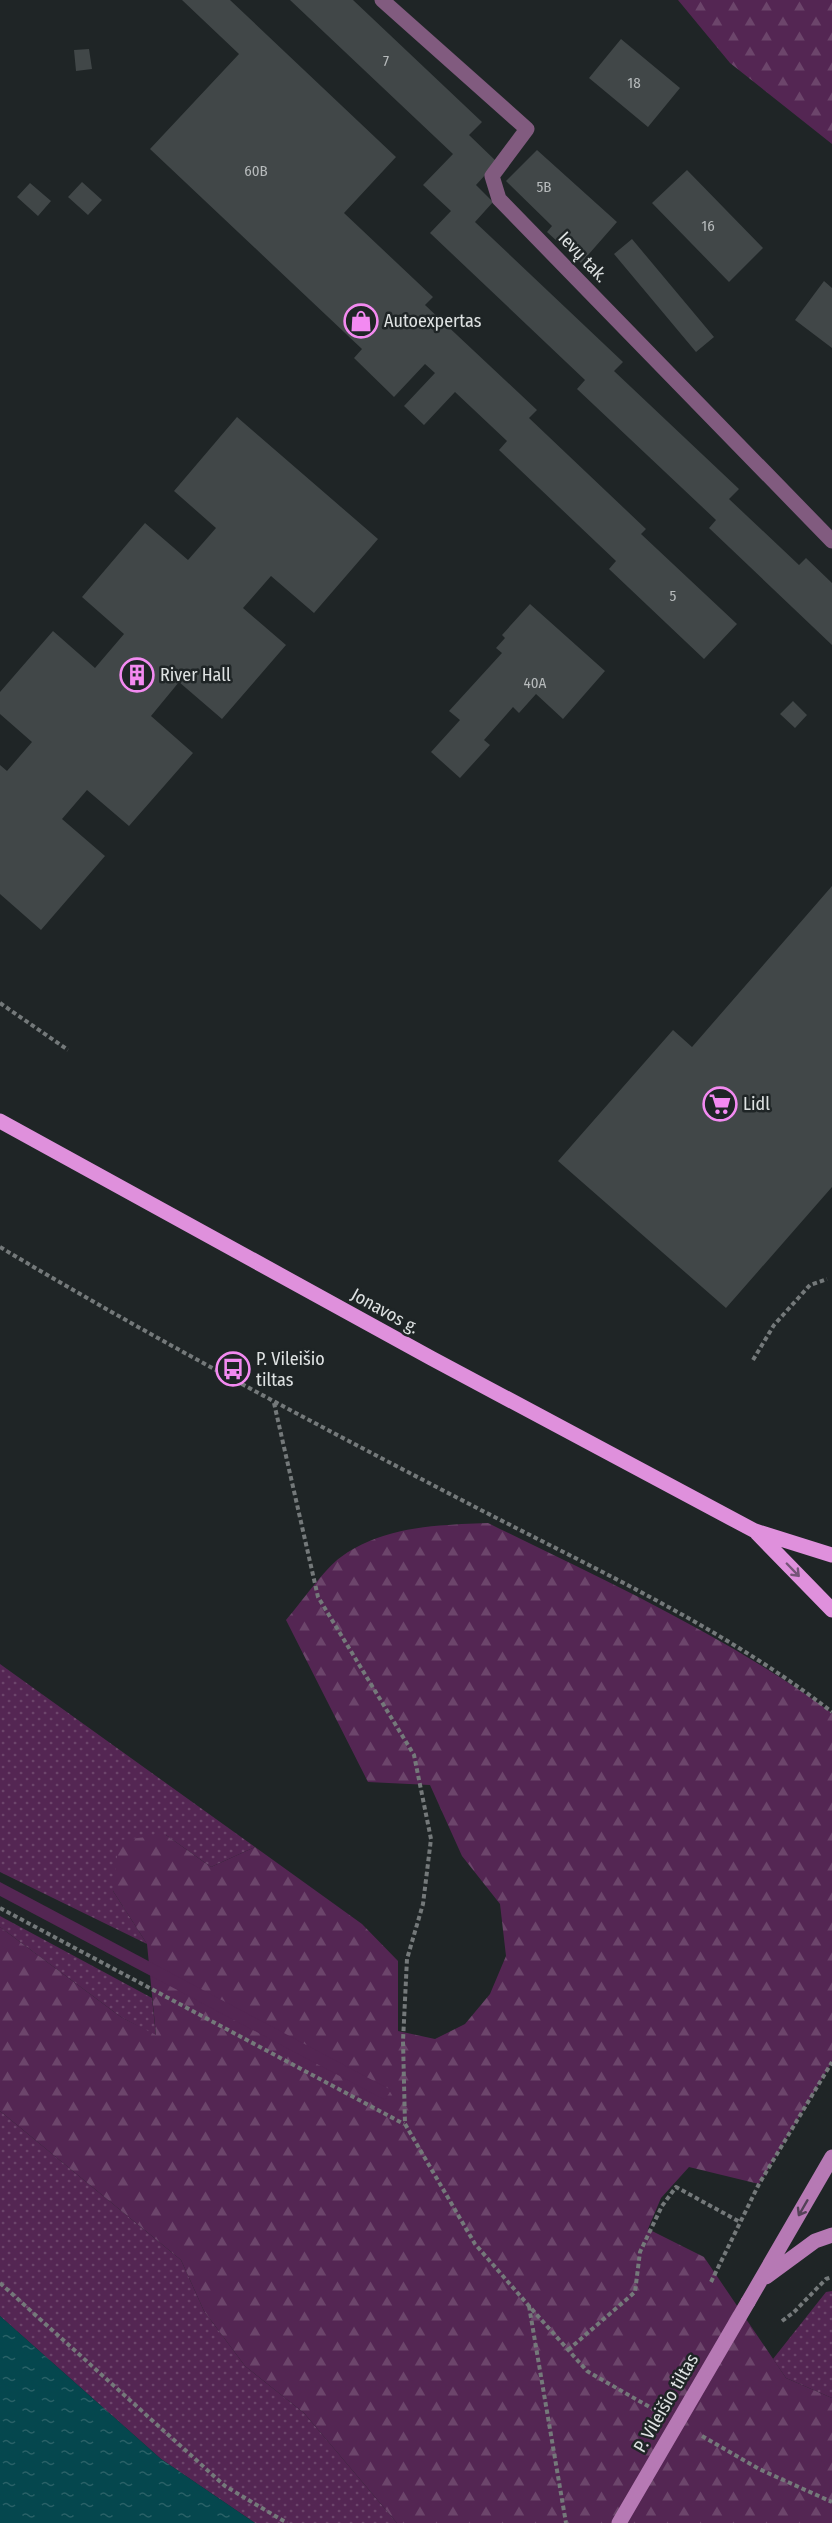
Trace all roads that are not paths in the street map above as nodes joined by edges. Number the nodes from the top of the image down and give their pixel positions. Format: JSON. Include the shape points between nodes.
{"nodes":[{"id":1,"x":382,"y":0,"type":"edge"},
{"id":2,"x":832,"y":541,"type":"edge"},
{"id":3,"x":0,"y":1122,"type":"edge"},
{"id":4,"x":755,"y":1530,"type":"junction"},
{"id":5,"x":832,"y":1555,"type":"edge"},
{"id":6,"x":832,"y":1610,"type":"edge"},
{"id":7,"x":832,"y":2157,"type":"edge"},
{"id":8,"x":832,"y":2235,"type":"edge"},
{"id":9,"x":761,"y":2280,"type":"junction"},
{"id":10,"x":619,"y":2523,"type":"edge"}],
"edges":[{"from":1,"to":2,"type":"street","name":"Ievų tak.","via":[[527,129],[492,176],[499,199]]},
{"from":3,"to":4,"type":"main road","name":"Jonavos g."},
{"from":4,"to":5,"type":"main road","name":"Jonavos g."},
{"from":4,"to":6,"type":"main road","name":"Jonavos g.","one_way":true},
{"from":7,"to":9,"type":"main road","name":"P. Vileišio tiltas","one_way":true},
{"from":8,"to":9,"type":"main road","via":[[815,2241]]},
{"from":9,"to":10,"type":"main road","name":"P. Vileišio tiltas","bridge":true}]}
